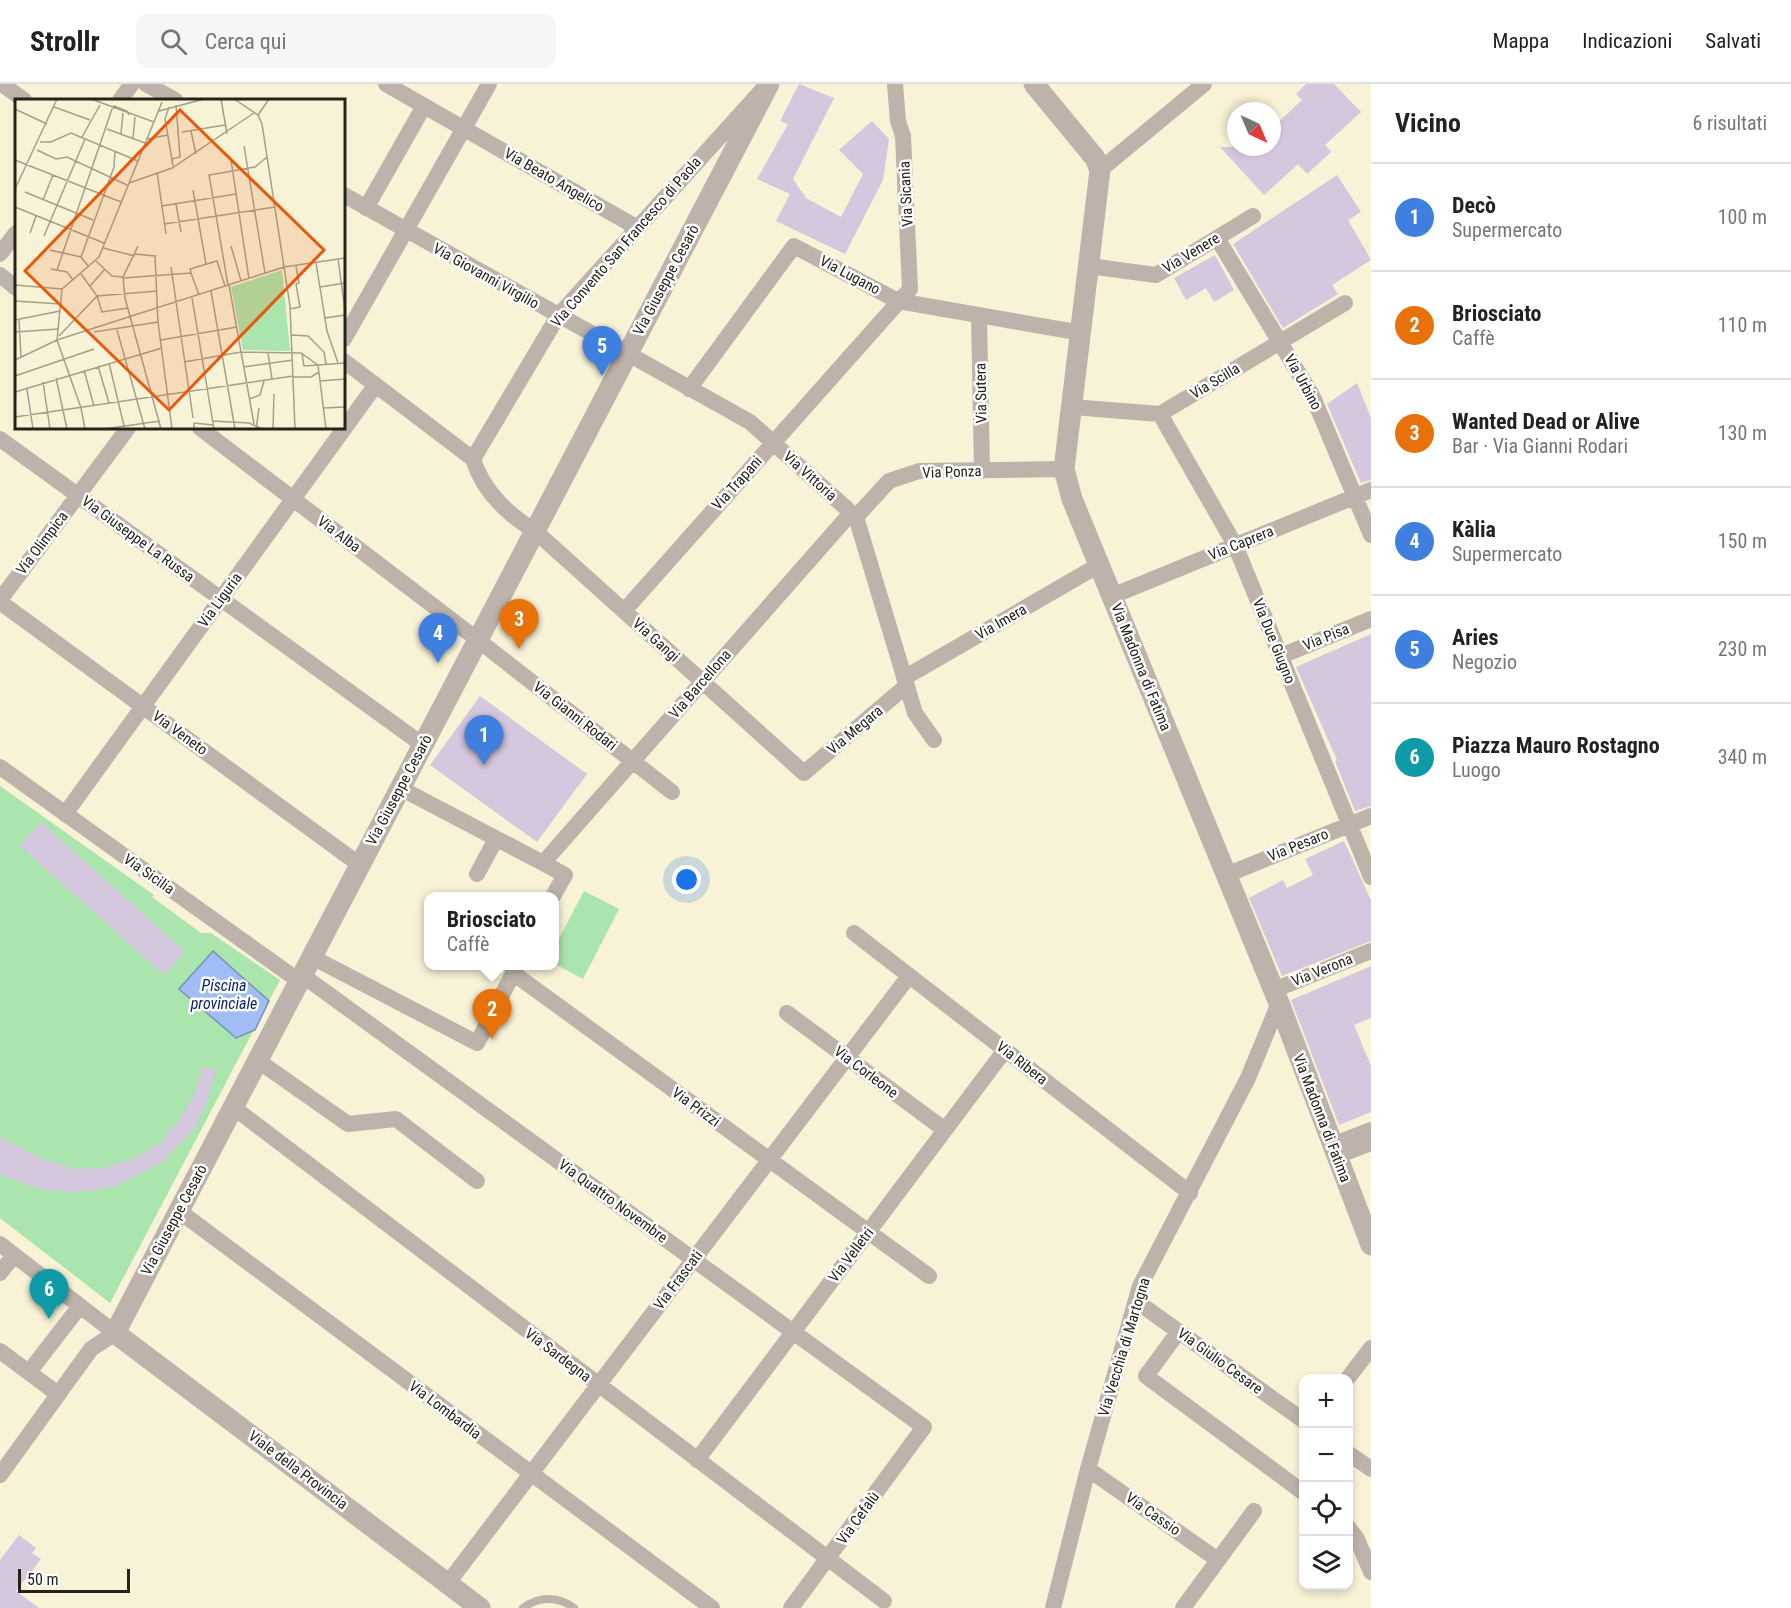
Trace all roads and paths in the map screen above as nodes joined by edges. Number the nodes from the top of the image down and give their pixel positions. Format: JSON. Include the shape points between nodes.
{"nodes":[{"id":1,"x":2,"y":84,"type":"edge"},
{"id":2,"x":132,"y":84,"type":"edge"},
{"id":3,"x":146,"y":84,"type":"edge"},
{"id":4,"x":386,"y":84,"type":"edge"},
{"id":5,"x":489,"y":84,"type":"edge"},
{"id":6,"x":768,"y":84,"type":"edge"},
{"id":7,"x":895,"y":84,"type":"edge"},
{"id":8,"x":1038,"y":85,"type":"edge"},
{"id":9,"x":1196,"y":87,"type":"edge"},
{"id":10,"x":23,"y":99,"type":"edge"},
{"id":11,"x":121,"y":99,"type":"edge"},
{"id":12,"x":173,"y":99,"type":"edge"},
{"id":13,"x":420,"y":104,"type":"junction"},
{"id":14,"x":469,"y":126,"type":"junction"},
{"id":15,"x":1100,"y":170,"type":"junction"},
{"id":16,"x":356,"y":202,"type":"edge"},
{"id":17,"x":1253,"y":216,"type":"dead end"},
{"id":18,"x":636,"y":227,"type":"junction"},
{"id":19,"x":15,"y":234,"type":"edge"},
{"id":20,"x":407,"y":235,"type":"junction"},
{"id":21,"x":1217,"y":238,"type":"junction"},
{"id":22,"x":0,"y":254,"type":"edge"},
{"id":23,"x":1089,"y":266,"type":"junction"},
{"id":24,"x":0,"y":275,"type":"edge"},
{"id":25,"x":15,"y":287,"type":"edge"},
{"id":26,"x":898,"y":301,"type":"junction"},
{"id":27,"x":1345,"y":303,"type":"dead end"},
{"id":28,"x":558,"y":316,"type":"junction"},
{"id":29,"x":980,"y":316,"type":"junction"},
{"id":30,"x":1082,"y":333,"type":"junction"},
{"id":31,"x":345,"y":337,"type":"edge"},
{"id":32,"x":1280,"y":342,"type":"junction"},
{"id":33,"x":626,"y":356,"type":"junction"},
{"id":34,"x":345,"y":362,"type":"edge"},
{"id":35,"x":375,"y":386,"type":"junction"},
{"id":36,"x":689,"y":389,"type":"junction"},
{"id":37,"x":1072,"y":407,"type":"junction"},
{"id":38,"x":1160,"y":414,"type":"junction"},
{"id":39,"x":345,"y":427,"type":"edge"},
{"id":40,"x":127,"y":429,"type":"edge"},
{"id":41,"x":201,"y":429,"type":"edge"},
{"id":42,"x":344,"y":429,"type":"edge"},
{"id":43,"x":0,"y":439,"type":"edge"},
{"id":44,"x":773,"y":443,"type":"junction"},
{"id":45,"x":473,"y":459,"type":"junction"},
{"id":46,"x":1064,"y":469,"type":"junction"},
{"id":47,"x":982,"y":471,"type":"junction"},
{"id":48,"x":1371,"y":490,"type":"edge"},
{"id":49,"x":78,"y":495,"type":"junction"},
{"id":50,"x":1355,"y":496,"type":"junction"},
{"id":51,"x":293,"y":499,"type":"junction"},
{"id":52,"x":854,"y":515,"type":"junction"},
{"id":53,"x":535,"y":531,"type":"junction"},
{"id":54,"x":1371,"y":536,"type":"edge"},
{"id":55,"x":1235,"y":545,"type":"junction"},
{"id":56,"x":1099,"y":566,"type":"junction"},
{"id":57,"x":1112,"y":596,"type":"junction"},
{"id":58,"x":221,"y":599,"type":"junction"},
{"id":59,"x":0,"y":601,"type":"edge"},
{"id":60,"x":624,"y":611,"type":"junction"},
{"id":61,"x":1371,"y":619,"type":"edge"},
{"id":62,"x":478,"y":640,"type":"junction"},
{"id":63,"x":1281,"y":656,"type":"junction"},
{"id":64,"x":702,"y":682,"type":"junction"},
{"id":65,"x":905,"y":682,"type":"junction"},
{"id":66,"x":142,"y":706,"type":"junction"},
{"id":67,"x":934,"y":740,"type":"dead end"},
{"id":68,"x":423,"y":745,"type":"junction"},
{"id":69,"x":632,"y":761,"type":"junction"},
{"id":70,"x":0,"y":767,"type":"edge"},
{"id":71,"x":804,"y":773,"type":"joint"},
{"id":72,"x":400,"y":788,"type":"junction"},
{"id":73,"x":672,"y":792,"type":"dead end"},
{"id":74,"x":65,"y":814,"type":"junction"},
{"id":75,"x":1371,"y":816,"type":"edge"},
{"id":76,"x":1350,"y":824,"type":"junction"},
{"id":77,"x":496,"y":839,"type":"junction"},
{"id":78,"x":546,"y":859,"type":"junction"},
{"id":79,"x":360,"y":865,"type":"junction"},
{"id":80,"x":477,"y":874,"type":"dead end"},
{"id":81,"x":1226,"y":875,"type":"junction"},
{"id":82,"x":1371,"y":877,"type":"edge"},
{"id":83,"x":556,"y":892,"type":"edge"},
{"id":84,"x":854,"y":933,"type":"dead end"},
{"id":85,"x":1371,"y":951,"type":"edge"},
{"id":86,"x":304,"y":971,"type":"junction"},
{"id":87,"x":518,"y":973,"type":"edge"},
{"id":88,"x":909,"y":976,"type":"junction"},
{"id":89,"x":1276,"y":997,"type":"junction"},
{"id":90,"x":787,"y":1013,"type":"dead end"},
{"id":91,"x":1005,"y":1050,"type":"junction"},
{"id":92,"x":847,"y":1058,"type":"junction"},
{"id":93,"x":257,"y":1060,"type":"junction"},
{"id":94,"x":233,"y":1107,"type":"junction"},
{"id":95,"x":945,"y":1130,"type":"junction"},
{"id":96,"x":1371,"y":1130,"type":"edge"},
{"id":97,"x":1371,"y":1143,"type":"edge"},
{"id":98,"x":1334,"y":1150,"type":"junction"},
{"id":99,"x":769,"y":1160,"type":"junction"},
{"id":100,"x":477,"y":1181,"type":"dead end"},
{"id":101,"x":1190,"y":1193,"type":"junction"},
{"id":102,"x":178,"y":1211,"type":"junction"},
{"id":103,"x":868,"y":1232,"type":"junction"},
{"id":104,"x":0,"y":1244,"type":"edge"},
{"id":105,"x":1371,"y":1245,"type":"edge"},
{"id":106,"x":14,"y":1255,"type":"junction"},
{"id":107,"x":694,"y":1259,"type":"junction"},
{"id":108,"x":0,"y":1273,"type":"edge"},
{"id":109,"x":929,"y":1276,"type":"dead end"},
{"id":110,"x":1136,"y":1300,"type":"junction"},
{"id":111,"x":80,"y":1306,"type":"junction"},
{"id":112,"x":793,"y":1331,"type":"junction"},
{"id":113,"x":1179,"y":1331,"type":"junction"},
{"id":114,"x":115,"y":1333,"type":"junction"},
{"id":115,"x":1371,"y":1348,"type":"edge"},
{"id":116,"x":0,"y":1351,"type":"edge"},
{"id":117,"x":29,"y":1372,"type":"junction"},
{"id":118,"x":1351,"y":1374,"type":"edge"},
{"id":119,"x":598,"y":1385,"type":"junction"},
{"id":120,"x":58,"y":1394,"type":"junction"},
{"id":121,"x":1299,"y":1417,"type":"edge"},
{"id":122,"x":924,"y":1427,"type":"joint"},
{"id":123,"x":1353,"y":1456,"type":"edge"},
{"id":124,"x":697,"y":1460,"type":"junction"},
{"id":125,"x":1088,"y":1468,"type":"junction"},
{"id":126,"x":1371,"y":1469,"type":"edge"},
{"id":127,"x":531,"y":1474,"type":"junction"},
{"id":128,"x":0,"y":1475,"type":"edge"},
{"id":129,"x":1299,"y":1489,"type":"edge"},
{"id":130,"x":1254,"y":1511,"type":"dead end"},
{"id":131,"x":1353,"y":1534,"type":"edge"},
{"id":132,"x":828,"y":1558,"type":"junction"},
{"id":133,"x":1218,"y":1560,"type":"junction"},
{"id":134,"x":1371,"y":1572,"type":"edge"},
{"id":135,"x":448,"y":1583,"type":"junction"},
{"id":136,"x":884,"y":1601,"type":"dead end"},
{"id":137,"x":480,"y":1608,"type":"edge"},
{"id":138,"x":523,"y":1608,"type":"edge"},
{"id":139,"x":574,"y":1608,"type":"edge"},
{"id":140,"x":712,"y":1608,"type":"edge"},
{"id":141,"x":791,"y":1608,"type":"edge"},
{"id":142,"x":1053,"y":1608,"type":"edge"},
{"id":143,"x":1183,"y":1608,"type":"edge"}],
"edges":[{"from":1,"to":10,"type":"street"},
{"from":2,"to":11,"type":"street"},
{"from":3,"to":12,"type":"street"},
{"from":4,"to":13,"type":"street"},
{"from":5,"to":14,"type":"street"},
{"from":6,"to":18,"type":"street","name":"Via Convento San Francesco di Paola"},
{"from":6,"to":33,"type":"street","name":"Via Giuseppe Cesarò"},
{"from":7,"to":26,"type":"street","name":"Via Sicania","via":[[903,136],[910,289]]},
{"from":8,"to":15,"type":"street","via":[[1095,158]]},
{"from":9,"to":15,"type":"street"},
{"from":13,"to":14,"type":"street","name":"Via Beato Angelico"},
{"from":13,"to":16,"type":"street"},
{"from":14,"to":18,"type":"street","name":"Via Beato Angelico"},
{"from":14,"to":20,"type":"street"},
{"from":15,"to":23,"type":"street","name":"Via Madonna di Fatima"},
{"from":16,"to":20,"type":"street","name":"Via Giovanni Virgilio"},
{"from":17,"to":21,"type":"street","name":"Via Venere"},
{"from":18,"to":28,"type":"street","name":"Via Convento San Francesco di Paola"},
{"from":19,"to":22,"type":"street"},
{"from":20,"to":28,"type":"street","name":"Via Giovanni Virgilio"},
{"from":20,"to":31,"type":"street"},
{"from":21,"to":23,"type":"street","name":"Via Venere","via":[[1156,274]]},
{"from":21,"to":32,"type":"street","name":"Via Urbino"},
{"from":23,"to":30,"type":"street","name":"Via Madonna di Fatima"},
{"from":24,"to":25,"type":"street"},
{"from":26,"to":29,"type":"street","name":"Via Lugano"},
{"from":26,"to":36,"type":"street","name":"Via Lugano","via":[[794,246]]},
{"from":26,"to":44,"type":"street","name":"Via Trapani"},
{"from":27,"to":32,"type":"street","name":"Via Scilla"},
{"from":28,"to":33,"type":"street","name":"Via Vittoria"},
{"from":28,"to":45,"type":"street","name":"Via Convento San Francesco di Paola"},
{"from":29,"to":30,"type":"street","name":"Via Lugano"},
{"from":29,"to":47,"type":"street","name":"Via Sutera"},
{"from":30,"to":37,"type":"street","name":"Via Madonna di Fatima"},
{"from":32,"to":38,"type":"street","name":"Via Scilla"},
{"from":32,"to":50,"type":"street","name":"Via Urbino","via":[[1313,397]]},
{"from":33,"to":36,"type":"street","name":"Via Vittoria"},
{"from":33,"to":53,"type":"street","name":"Via Giuseppe Cesarò"},
{"from":34,"to":35,"type":"street"},
{"from":35,"to":39,"type":"street","name":"Via Liguria"},
{"from":35,"to":45,"type":"street"},
{"from":36,"to":44,"type":"street","name":"Via Vittoria","via":[[750,422]]},
{"from":37,"to":38,"type":"street"},
{"from":37,"to":46,"type":"street","name":"Via Madonna di Fatima"},
{"from":38,"to":55,"type":"street","name":"Via Due Giugno"},
{"from":40,"to":49,"type":"street","name":"Via Olimpica"},
{"from":41,"to":51,"type":"street","name":"Via Alba"},
{"from":42,"to":51,"type":"street","name":"Via Liguria"},
{"from":43,"to":49,"type":"street","name":"Via Giuseppe La Russa"},
{"from":44,"to":52,"type":"street","name":"Via Vittoria"},
{"from":44,"to":60,"type":"street","name":"Via Trapani"},
{"from":45,"to":53,"type":"street","name":"Via Gangi","via":[[480,479],[512,517]]},
{"from":46,"to":47,"type":"street","name":"Via Ponza"},
{"from":46,"to":56,"type":"street","name":"Via Madonna di Fatima"},
{"from":47,"to":52,"type":"street","name":"Via Ponza","via":[[919,471],[889,481]]},
{"from":48,"to":50,"type":"street","name":"Via Caprera"},
{"from":49,"to":58,"type":"street","name":"Via Giuseppe La Russa"},
{"from":49,"to":59,"type":"street","name":"Via Olimpica"},
{"from":50,"to":54,"type":"street","name":"Via Urbino"},
{"from":50,"to":55,"type":"street","name":"Via Caprera"},
{"from":51,"to":58,"type":"street","name":"Via Liguria"},
{"from":51,"to":62,"type":"street","name":"Via Alba"},
{"from":52,"to":64,"type":"street","name":"Via Barcellona"},
{"from":52,"to":65,"type":"street"},
{"from":53,"to":60,"type":"street","name":"Via Gangi"},
{"from":53,"to":62,"type":"street","name":"Via Giuseppe Cesarò"},
{"from":55,"to":57,"type":"street","name":"Via Caprera"},
{"from":55,"to":63,"type":"street","name":"Via Due Giugno"},
{"from":56,"to":57,"type":"street","name":"Via Madonna di Fatima"},
{"from":56,"to":65,"type":"street","name":"Via Imera"},
{"from":57,"to":81,"type":"street","name":"Via Madonna di Fatima"},
{"from":58,"to":66,"type":"street","name":"Via Liguria"},
{"from":58,"to":68,"type":"street","name":"Via Giuseppe La Russa"},
{"from":59,"to":66,"type":"street","name":"Via Veneto"},
{"from":60,"to":64,"type":"street","name":"Via Gangi"},
{"from":61,"to":63,"type":"street","name":"Via Pisa"},
{"from":62,"to":68,"type":"street","name":"Via Giuseppe Cesarò"},
{"from":62,"to":69,"type":"street","name":"Via Gianni Rodari"},
{"from":63,"to":76,"type":"street","name":"Via Due Giugno"},
{"from":64,"to":69,"type":"street","name":"Via Barcellona"},
{"from":64,"to":71,"type":"street","name":"Via Gangi"},
{"from":65,"to":67,"type":"street","via":[[915,713]]},
{"from":65,"to":71,"type":"street","name":"Via Megara"},
{"from":66,"to":74,"type":"street","name":"Via Liguria"},
{"from":66,"to":79,"type":"street","name":"Via Veneto"},
{"from":68,"to":72,"type":"street","name":"Via Giuseppe Cesarò"},
{"from":69,"to":73,"type":"street","name":"Via Gianni Rodari"},
{"from":69,"to":78,"type":"street","name":"Via Barcellona"},
{"from":70,"to":74,"type":"street","name":"Via Sicilia"},
{"from":72,"to":77,"type":"street"},
{"from":72,"to":79,"type":"street","name":"Via Giuseppe Cesarò"},
{"from":74,"to":86,"type":"street","name":"Via Sicilia"},
{"from":75,"to":76,"type":"street","name":"Via Pesaro"},
{"from":76,"to":81,"type":"street","name":"Via Pesaro"},
{"from":76,"to":82,"type":"street","name":"Via Due Giugno"},
{"from":77,"to":78,"type":"street"},
{"from":77,"to":80,"type":"street"},
{"from":78,"to":83,"type":"street","via":[[565,875]]},
{"from":79,"to":86,"type":"street","name":"Via Giuseppe Cesarò"},
{"from":81,"to":89,"type":"street","name":"Via Madonna di Fatima"},
{"from":84,"to":88,"type":"street","name":"Via Ribera"},
{"from":85,"to":89,"type":"street","name":"Via Verona"},
{"from":86,"to":87,"type":"street","via":[[477,1043]]},
{"from":86,"to":93,"type":"street","name":"Via Giuseppe Cesarò"},
{"from":86,"to":107,"type":"street","name":"Via Quattro Novembre"},
{"from":87,"to":99,"type":"street","name":"Via Prizzi"},
{"from":88,"to":91,"type":"street","name":"Via Ribera"},
{"from":88,"to":92,"type":"street","name":"Via Frascati"},
{"from":89,"to":98,"type":"street","name":"Via Madonna di Fatima"},
{"from":89,"to":101,"type":"street","name":"Via Vecchia di Martogna","via":[[1248,1078]]},
{"from":90,"to":92,"type":"street","name":"Via Corleone"},
{"from":91,"to":95,"type":"street","name":"Via Velletri"},
{"from":91,"to":101,"type":"street","name":"Via Ribera"},
{"from":92,"to":95,"type":"street","name":"Via Corleone"},
{"from":92,"to":99,"type":"street","name":"Via Frascati"},
{"from":93,"to":94,"type":"street","name":"Via Giuseppe Cesarò"},
{"from":93,"to":100,"type":"street","via":[[348,1124],[396,1119]]},
{"from":94,"to":102,"type":"street","name":"Via Giuseppe Cesarò"},
{"from":94,"to":119,"type":"street","name":"Via Sardegna"},
{"from":95,"to":103,"type":"street","name":"Via Velletri"},
{"from":96,"to":98,"type":"street"},
{"from":97,"to":98,"type":"street"},
{"from":98,"to":105,"type":"street","name":"Via Madonna di Fatima"},
{"from":99,"to":103,"type":"street","name":"Via Prizzi"},
{"from":99,"to":107,"type":"street","name":"Via Frascati"},
{"from":101,"to":110,"type":"street","name":"Via Vecchia di Martogna"},
{"from":102,"to":114,"type":"street","name":"Via Giuseppe Cesarò"},
{"from":102,"to":127,"type":"street","name":"Via Lombardia"},
{"from":103,"to":109,"type":"street","name":"Via Prizzi"},
{"from":103,"to":112,"type":"street","name":"Via Velletri"},
{"from":104,"to":106,"type":"street"},
{"from":106,"to":108,"type":"street"},
{"from":106,"to":111,"type":"street"},
{"from":107,"to":112,"type":"street","name":"Via Quattro Novembre"},
{"from":107,"to":119,"type":"street","name":"Via Frascati"},
{"from":110,"to":113,"type":"street","name":"Via Giulio Cesare"},
{"from":110,"to":125,"type":"street","name":"Via Vecchia di Martogna"},
{"from":111,"to":114,"type":"street"},
{"from":111,"to":117,"type":"street"},
{"from":112,"to":122,"type":"street","name":"Via Quattro Novembre"},
{"from":112,"to":124,"type":"street","name":"Via Velletri"},
{"from":113,"to":121,"type":"street","name":"Via Giulio Cesare"},
{"from":113,"to":129,"type":"street","via":[[1146,1377]]},
{"from":114,"to":120,"type":"street","name":"Via Giuseppe Cesarò","via":[[91,1349]]},
{"from":114,"to":135,"type":"street","name":"Viale della Provincia"},
{"from":115,"to":118,"type":"street"},
{"from":116,"to":117,"type":"street"},
{"from":117,"to":120,"type":"street"},
{"from":119,"to":124,"type":"street","name":"Via Sardegna"},
{"from":119,"to":127,"type":"street","name":"Via Frascati"},
{"from":120,"to":128,"type":"street","name":"Via Giuseppe Cesarò"},
{"from":122,"to":132,"type":"street","name":"Via Cefalù"},
{"from":123,"to":126,"type":"street"},
{"from":124,"to":132,"type":"street","name":"Via Sardegna"},
{"from":125,"to":133,"type":"street","name":"Via Cassio"},
{"from":125,"to":142,"type":"street","name":"Via Vecchia di Martogna"},
{"from":127,"to":135,"type":"street","name":"Via Frascati"},
{"from":127,"to":140,"type":"street","name":"Via Lombardia"},
{"from":130,"to":133,"type":"street"},
{"from":131,"to":134,"type":"street"},
{"from":132,"to":136,"type":"street","name":"Via Sardegna"},
{"from":132,"to":141,"type":"street","name":"Via Cefalù"},
{"from":133,"to":143,"type":"street"},
{"from":135,"to":137,"type":"street","name":"Viale della Provincia"},
{"from":138,"to":139,"type":"lane","via":[[545,1598],[567,1602]]}]}
